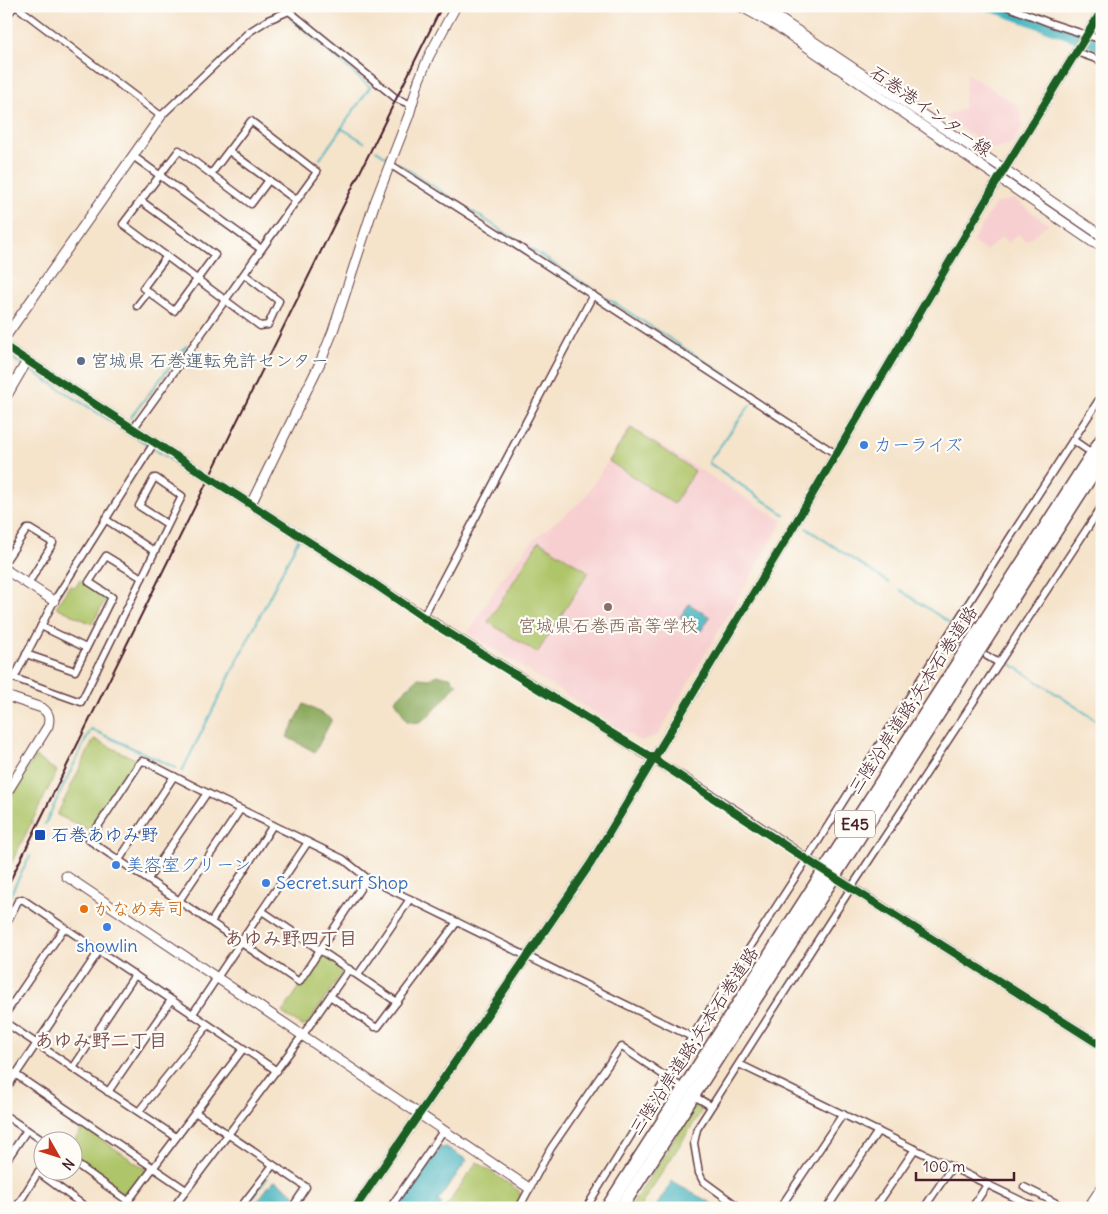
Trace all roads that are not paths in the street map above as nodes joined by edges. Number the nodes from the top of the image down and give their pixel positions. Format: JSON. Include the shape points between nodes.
{"nodes":[{"id":1,"x":11,"y":6,"type":"edge"},
{"id":2,"x":16,"y":6,"type":"edge"},
{"id":3,"x":456,"y":6,"type":"edge"},
{"id":4,"x":740,"y":6,"type":"edge"},
{"id":5,"x":756,"y":6,"type":"edge"},
{"id":6,"x":1006,"y":6,"type":"edge"},
{"id":7,"x":291,"y":9,"type":"edge"},
{"id":8,"x":1102,"y":10,"type":"edge"},
{"id":9,"x":6,"y":12,"type":"edge"},
{"id":10,"x":1086,"y":36,"type":"junction"},
{"id":11,"x":1102,"y":40,"type":"edge"},
{"id":12,"x":1076,"y":52,"type":"junction"},
{"id":13,"x":1102,"y":61,"type":"edge"},
{"id":14,"x":412,"y":105,"type":"junction"},
{"id":15,"x":161,"y":116,"type":"junction"},
{"id":16,"x":229,"y":151,"type":"junction"},
{"id":17,"x":133,"y":156,"type":"junction"},
{"id":18,"x":391,"y":165,"type":"junction"},
{"id":19,"x":1004,"y":169,"type":"junction"},
{"id":20,"x":211,"y":174,"type":"junction"},
{"id":21,"x":160,"y":176,"type":"junction"},
{"id":22,"x":999,"y":178,"type":"junction"},
{"id":23,"x":269,"y":180,"type":"junction"},
{"id":24,"x":141,"y":200,"type":"junction"},
{"id":25,"x":296,"y":200,"type":"junction"},
{"id":26,"x":1102,"y":236,"type":"edge"},
{"id":27,"x":1102,"y":244,"type":"edge"},
{"id":28,"x":262,"y":249,"type":"junction"},
{"id":29,"x":167,"y":256,"type":"junction"},
{"id":30,"x":244,"y":274,"type":"junction"},
{"id":31,"x":197,"y":279,"type":"junction"},
{"id":32,"x":148,"y":292,"type":"junction"},
{"id":33,"x":593,"y":296,"type":"junction"},
{"id":34,"x":225,"y":300,"type":"junction"},
{"id":35,"x":137,"y":306,"type":"dead end"},
{"id":36,"x":6,"y":336,"type":"edge"},
{"id":37,"x":6,"y":347,"type":"edge"},
{"id":38,"x":27,"y":361,"type":"junction"},
{"id":39,"x":1102,"y":396,"type":"edge"},
{"id":40,"x":6,"y":397,"type":"edge"},
{"id":41,"x":133,"y":429,"type":"junction"},
{"id":42,"x":1102,"y":439,"type":"edge"},
{"id":43,"x":1073,"y":440,"type":"junction"},
{"id":44,"x":154,"y":443,"type":"junction"},
{"id":45,"x":1086,"y":449,"type":"dead end"},
{"id":46,"x":836,"y":454,"type":"junction"},
{"id":47,"x":1102,"y":460,"type":"edge"},
{"id":48,"x":251,"y":504,"type":"junction"},
{"id":49,"x":1102,"y":506,"type":"edge"},
{"id":50,"x":106,"y":519,"type":"junction"},
{"id":51,"x":167,"y":524,"type":"junction"},
{"id":52,"x":154,"y":551,"type":"junction"},
{"id":53,"x":6,"y":560,"type":"edge"},
{"id":54,"x":6,"y":570,"type":"edge"},
{"id":55,"x":142,"y":578,"type":"junction"},
{"id":56,"x":28,"y":584,"type":"junction"},
{"id":57,"x":54,"y":601,"type":"junction"},
{"id":58,"x":423,"y":617,"type":"junction"},
{"id":59,"x":41,"y":626,"type":"junction"},
{"id":60,"x":952,"y":632,"type":"junction"},
{"id":61,"x":962,"y":640,"type":"dead end"},
{"id":62,"x":86,"y":648,"type":"junction"},
{"id":63,"x":26,"y":654,"type":"junction"},
{"id":64,"x":987,"y":656,"type":"dead end"},
{"id":65,"x":999,"y":663,"type":"junction"},
{"id":66,"x":6,"y":696,"type":"edge"},
{"id":67,"x":654,"y":758,"type":"junction"},
{"id":68,"x":174,"y":776,"type":"junction"},
{"id":69,"x":207,"y":793,"type":"junction"},
{"id":70,"x":6,"y":794,"type":"edge"},
{"id":71,"x":240,"y":810,"type":"junction"},
{"id":72,"x":273,"y":825,"type":"junction"},
{"id":73,"x":308,"y":842,"type":"junction"},
{"id":74,"x":119,"y":860,"type":"junction"},
{"id":75,"x":807,"y":860,"type":"junction"},
{"id":76,"x":818,"y":867,"type":"dead end"},
{"id":77,"x":66,"y":876,"type":"dead end"},
{"id":78,"x":367,"y":878,"type":"junction"},
{"id":79,"x":148,"y":879,"type":"junction"},
{"id":80,"x":839,"y":880,"type":"dead end"},
{"id":81,"x":851,"y":888,"type":"junction"},
{"id":82,"x":410,"y":899,"type":"junction"},
{"id":83,"x":180,"y":901,"type":"junction"},
{"id":84,"x":262,"y":911,"type":"junction"},
{"id":85,"x":211,"y":922,"type":"junction"},
{"id":86,"x":456,"y":922,"type":"junction"},
{"id":87,"x":6,"y":924,"type":"edge"},
{"id":88,"x":64,"y":928,"type":"junction"},
{"id":89,"x":242,"y":942,"type":"junction"},
{"id":90,"x":321,"y":950,"type":"junction"},
{"id":91,"x":99,"y":951,"type":"junction"},
{"id":92,"x":527,"y":956,"type":"junction"},
{"id":93,"x":349,"y":969,"type":"junction"},
{"id":94,"x":358,"y":974,"type":"junction"},
{"id":95,"x":135,"y":975,"type":"junction"},
{"id":96,"x":217,"y":979,"type":"junction"},
{"id":97,"x":330,"y":996,"type":"junction"},
{"id":98,"x":171,"y":1000,"type":"junction"},
{"id":99,"x":397,"y":1002,"type":"junction"},
{"id":100,"x":6,"y":1013,"type":"edge"},
{"id":101,"x":192,"y":1014,"type":"junction"},
{"id":102,"x":6,"y":1024,"type":"edge"},
{"id":103,"x":208,"y":1025,"type":"junction"},
{"id":104,"x":302,"y":1036,"type":"junction"},
{"id":105,"x":692,"y":1037,"type":"junction"},
{"id":106,"x":37,"y":1044,"type":"junction"},
{"id":107,"x":1102,"y":1046,"type":"edge"},
{"id":108,"x":243,"y":1049,"type":"junction"},
{"id":109,"x":739,"y":1064,"type":"junction"},
{"id":110,"x":6,"y":1068,"type":"edge"},
{"id":111,"x":73,"y":1068,"type":"junction"},
{"id":112,"x":277,"y":1071,"type":"junction"},
{"id":113,"x":16,"y":1075,"type":"junction"},
{"id":114,"x":667,"y":1078,"type":"junction"},
{"id":115,"x":678,"y":1085,"type":"dead end"},
{"id":116,"x":6,"y":1089,"type":"edge"},
{"id":117,"x":108,"y":1092,"type":"junction"},
{"id":118,"x":699,"y":1099,"type":"dead end"},
{"id":119,"x":711,"y":1106,"type":"junction"},
{"id":120,"x":139,"y":1111,"type":"junction"},
{"id":121,"x":195,"y":1112,"type":"junction"},
{"id":122,"x":418,"y":1114,"type":"junction"},
{"id":123,"x":842,"y":1114,"type":"junction"},
{"id":124,"x":6,"y":1116,"type":"edge"},
{"id":125,"x":27,"y":1130,"type":"junction"},
{"id":126,"x":443,"y":1131,"type":"junction"},
{"id":127,"x":878,"y":1132,"type":"junction"},
{"id":128,"x":32,"y":1133,"type":"edge"},
{"id":129,"x":228,"y":1135,"type":"junction"},
{"id":130,"x":176,"y":1137,"type":"junction"},
{"id":131,"x":915,"y":1149,"type":"junction"},
{"id":132,"x":6,"y":1161,"type":"edge"},
{"id":133,"x":273,"y":1165,"type":"junction"},
{"id":134,"x":82,"y":1167,"type":"edge"},
{"id":135,"x":952,"y":1167,"type":"junction"},
{"id":136,"x":153,"y":1168,"type":"junction"},
{"id":137,"x":32,"y":1182,"type":"edge"},
{"id":138,"x":51,"y":1182,"type":"edge"},
{"id":139,"x":987,"y":1186,"type":"junction"},
{"id":140,"x":1024,"y":1187,"type":"dead end"},
{"id":141,"x":1102,"y":1187,"type":"edge"},
{"id":142,"x":529,"y":1188,"type":"junction"},
{"id":143,"x":186,"y":1190,"type":"junction"},
{"id":144,"x":128,"y":1201,"type":"junction"},
{"id":145,"x":85,"y":1207,"type":"edge"},
{"id":146,"x":16,"y":1208,"type":"edge"},
{"id":147,"x":123,"y":1208,"type":"edge"},
{"id":148,"x":173,"y":1208,"type":"edge"},
{"id":149,"x":240,"y":1208,"type":"edge"},
{"id":150,"x":292,"y":1208,"type":"edge"},
{"id":151,"x":355,"y":1208,"type":"edge"},
{"id":152,"x":390,"y":1208,"type":"edge"},
{"id":153,"x":519,"y":1208,"type":"edge"},
{"id":154,"x":586,"y":1208,"type":"edge"},
{"id":155,"x":607,"y":1208,"type":"edge"},
{"id":156,"x":621,"y":1208,"type":"edge"},
{"id":157,"x":740,"y":1208,"type":"edge"},
{"id":158,"x":780,"y":1208,"type":"edge"},
{"id":159,"x":827,"y":1208,"type":"edge"},
{"id":160,"x":875,"y":1208,"type":"edge"},
{"id":161,"x":924,"y":1208,"type":"edge"},
{"id":162,"x":972,"y":1208,"type":"edge"},
{"id":163,"x":1036,"y":1208,"type":"edge"},
{"id":164,"x":1066,"y":1208,"type":"edge"},
{"id":165,"x":1088,"y":1208,"type":"edge"}],
"edges":[{"from":1,"to":9,"type":"highway"},
{"from":2,"to":15,"type":"street"},
{"from":3,"to":14,"type":"street","via":[[430,56]]},
{"from":4,"to":22,"type":"street","name":"石巻港インター線","via":[[778,26]]},
{"from":5,"to":19,"type":"street","name":"石巻港インター線"},
{"from":6,"to":10,"type":"street"},
{"from":7,"to":14,"type":"street","via":[[396,99]]},
{"from":7,"to":15,"type":"street","via":[[250,32]]},
{"from":8,"to":10,"type":"street"},
{"from":10,"to":11,"type":"street"},
{"from":10,"to":12,"type":"street"},
{"from":12,"to":13,"type":"street"},
{"from":12,"to":19,"type":"street"},
{"from":14,"to":18,"type":"street"},
{"from":15,"to":17,"type":"street"},
{"from":16,"to":20,"type":"street"},
{"from":16,"to":23,"type":"street"},
{"from":16,"to":25,"type":"street","via":[[251,121],[317,172]]},
{"from":17,"to":21,"type":"street"},
{"from":17,"to":36,"type":"street"},
{"from":18,"to":33,"type":"street"},
{"from":18,"to":48,"type":"street","via":[[374,204],[320,363]]},
{"from":19,"to":22,"type":"street"},
{"from":19,"to":26,"type":"street","name":"石巻港インター線"},
{"from":20,"to":21,"type":"street","via":[[179,150]]},
{"from":20,"to":23,"type":"street","via":[[251,204]]},
{"from":21,"to":24,"type":"street"},
{"from":21,"to":28,"type":"street"},
{"from":22,"to":27,"type":"street","name":"石巻港インター線","via":[[1094,243]]},
{"from":22,"to":46,"type":"street"},
{"from":23,"to":25,"type":"street"},
{"from":24,"to":29,"type":"street","via":[[123,224]]},
{"from":24,"to":31,"type":"street","via":[[214,255]]},
{"from":25,"to":28,"type":"street"},
{"from":28,"to":30,"type":"street"},
{"from":29,"to":31,"type":"street"},
{"from":29,"to":32,"type":"street","via":[[143,288]]},
{"from":30,"to":34,"type":"street"},
{"from":30,"to":34,"type":"street","via":[[280,301],[268,325],[260,326]]},
{"from":31,"to":32,"type":"street","via":[[174,311]]},
{"from":31,"to":34,"type":"street"},
{"from":32,"to":35,"type":"street"},
{"from":33,"to":46,"type":"street"},
{"from":33,"to":58,"type":"street"},
{"from":34,"to":41,"type":"street"},
{"from":37,"to":38,"type":"street"},
{"from":38,"to":40,"type":"street"},
{"from":38,"to":41,"type":"street"},
{"from":39,"to":43,"type":"street"},
{"from":41,"to":44,"type":"street"},
{"from":42,"to":155,"type":"highway","name":"三陸沿岸道路;矢本石巻道路","number":"E45"},
{"from":43,"to":45,"type":"street"},
{"from":43,"to":60,"type":"street"},
{"from":44,"to":48,"type":"street"},
{"from":44,"to":50,"type":"street"},
{"from":46,"to":67,"type":"street"},
{"from":47,"to":156,"type":"highway","name":"三陸沿岸道路;矢本石巻道路","number":"E45"},
{"from":48,"to":58,"type":"street"},
{"from":49,"to":65,"type":"street"},
{"from":50,"to":52,"type":"street"},
{"from":50,"to":57,"type":"street"},
{"from":51,"to":51,"type":"street","via":[[182,496],[154,478],[139,506]]},
{"from":51,"to":52,"type":"street"},
{"from":52,"to":55,"type":"street"},
{"from":53,"to":56,"type":"street","via":[[27,529],[53,544]]},
{"from":54,"to":56,"type":"street"},
{"from":55,"to":62,"type":"street","via":[[106,556],[90,582],[112,597]]},
{"from":55,"to":63,"type":"street","via":[[81,702],[14,678]]},
{"from":56,"to":57,"type":"street"},
{"from":57,"to":59,"type":"street"},
{"from":58,"to":67,"type":"street"},
{"from":59,"to":62,"type":"street"},
{"from":59,"to":63,"type":"street"},
{"from":60,"to":61,"type":"street"},
{"from":60,"to":75,"type":"street"},
{"from":62,"to":63,"type":"street","via":[[75,671]]},
{"from":64,"to":65,"type":"street"},
{"from":65,"to":81,"type":"street"},
{"from":66,"to":70,"type":"street","via":[[42,708],[50,720]]},
{"from":67,"to":75,"type":"street"},
{"from":67,"to":92,"type":"street","via":[[582,876]]},
{"from":68,"to":69,"type":"street"},
{"from":68,"to":74,"type":"street"},
{"from":68,"to":74,"type":"street","via":[[142,761],[134,772],[90,840]]},
{"from":69,"to":71,"type":"street"},
{"from":69,"to":79,"type":"street"},
{"from":71,"to":72,"type":"street"},
{"from":71,"to":83,"type":"street"},
{"from":72,"to":73,"type":"street"},
{"from":72,"to":85,"type":"street"},
{"from":73,"to":78,"type":"street","via":[[343,859]]},
{"from":73,"to":84,"type":"street"},
{"from":74,"to":79,"type":"street"},
{"from":75,"to":76,"type":"street"},
{"from":75,"to":105,"type":"street"},
{"from":77,"to":96,"type":"street"},
{"from":78,"to":82,"type":"street"},
{"from":78,"to":90,"type":"street"},
{"from":79,"to":83,"type":"street"},
{"from":80,"to":81,"type":"street"},
{"from":81,"to":107,"type":"street"},
{"from":81,"to":109,"type":"street"},
{"from":82,"to":86,"type":"street"},
{"from":82,"to":94,"type":"street"},
{"from":83,"to":85,"type":"street"},
{"from":84,"to":89,"type":"street"},
{"from":84,"to":90,"type":"street"},
{"from":85,"to":89,"type":"street"},
{"from":86,"to":92,"type":"street"},
{"from":86,"to":99,"type":"street"},
{"from":87,"to":88,"type":"street","via":[[22,899]]},
{"from":88,"to":91,"type":"street"},
{"from":88,"to":100,"type":"street"},
{"from":89,"to":90,"type":"street","via":[[299,982]]},
{"from":89,"to":96,"type":"street"},
{"from":90,"to":93,"type":"street"},
{"from":91,"to":95,"type":"street"},
{"from":91,"to":106,"type":"street"},
{"from":92,"to":105,"type":"street"},
{"from":92,"to":122,"type":"street"},
{"from":93,"to":94,"type":"street"},
{"from":93,"to":97,"type":"street"},
{"from":94,"to":99,"type":"street"},
{"from":95,"to":98,"type":"street"},
{"from":95,"to":111,"type":"street"},
{"from":96,"to":101,"type":"street"},
{"from":96,"to":104,"type":"street"},
{"from":97,"to":99,"type":"street","via":[[376,1027]]},
{"from":97,"to":104,"type":"street"},
{"from":98,"to":101,"type":"street"},
{"from":98,"to":117,"type":"street"},
{"from":101,"to":103,"type":"street"},
{"from":102,"to":106,"type":"street"},
{"from":103,"to":108,"type":"street"},
{"from":103,"to":120,"type":"street"},
{"from":104,"to":112,"type":"street"},
{"from":104,"to":122,"type":"street"},
{"from":105,"to":114,"type":"street"},
{"from":106,"to":111,"type":"street"},
{"from":106,"to":113,"type":"street"},
{"from":108,"to":112,"type":"street"},
{"from":108,"to":121,"type":"street"},
{"from":109,"to":119,"type":"street"},
{"from":109,"to":123,"type":"street"},
{"from":110,"to":113,"type":"street"},
{"from":111,"to":117,"type":"street"},
{"from":112,"to":129,"type":"street"},
{"from":113,"to":116,"type":"street"},
{"from":113,"to":136,"type":"street"},
{"from":114,"to":115,"type":"street"},
{"from":114,"to":142,"type":"street","via":[[622,1047],[619,1049],[551,1148]]},
{"from":114,"to":154,"type":"street"},
{"from":117,"to":120,"type":"street"},
{"from":118,"to":119,"type":"street"},
{"from":119,"to":157,"type":"street","via":[[694,1139],[699,1173],[706,1184]]},
{"from":120,"to":130,"type":"street"},
{"from":121,"to":129,"type":"street"},
{"from":121,"to":130,"type":"street"},
{"from":122,"to":126,"type":"street"},
{"from":122,"to":151,"type":"street"},
{"from":123,"to":127,"type":"street"},
{"from":123,"to":158,"type":"street"},
{"from":124,"to":125,"type":"street"},
{"from":125,"to":128,"type":"street"},
{"from":125,"to":132,"type":"street"},
{"from":126,"to":142,"type":"street"},
{"from":126,"to":152,"type":"street"},
{"from":127,"to":131,"type":"street"},
{"from":127,"to":159,"type":"street"},
{"from":129,"to":133,"type":"street"},
{"from":129,"to":143,"type":"street"},
{"from":130,"to":136,"type":"street"},
{"from":131,"to":135,"type":"street"},
{"from":131,"to":160,"type":"street"},
{"from":133,"to":149,"type":"street"},
{"from":133,"to":150,"type":"street","via":[[306,1187]]},
{"from":134,"to":144,"type":"street"},
{"from":135,"to":139,"type":"street"},
{"from":135,"to":161,"type":"street"},
{"from":136,"to":143,"type":"street"},
{"from":136,"to":144,"type":"street"},
{"from":137,"to":146,"type":"street"},
{"from":138,"to":145,"type":"street"},
{"from":139,"to":162,"type":"street"},
{"from":139,"to":163,"type":"street"},
{"from":140,"to":164,"type":"street"},
{"from":141,"to":165,"type":"street"},
{"from":142,"to":153,"type":"street"},
{"from":143,"to":148,"type":"street"},
{"from":144,"to":147,"type":"street"}]}
